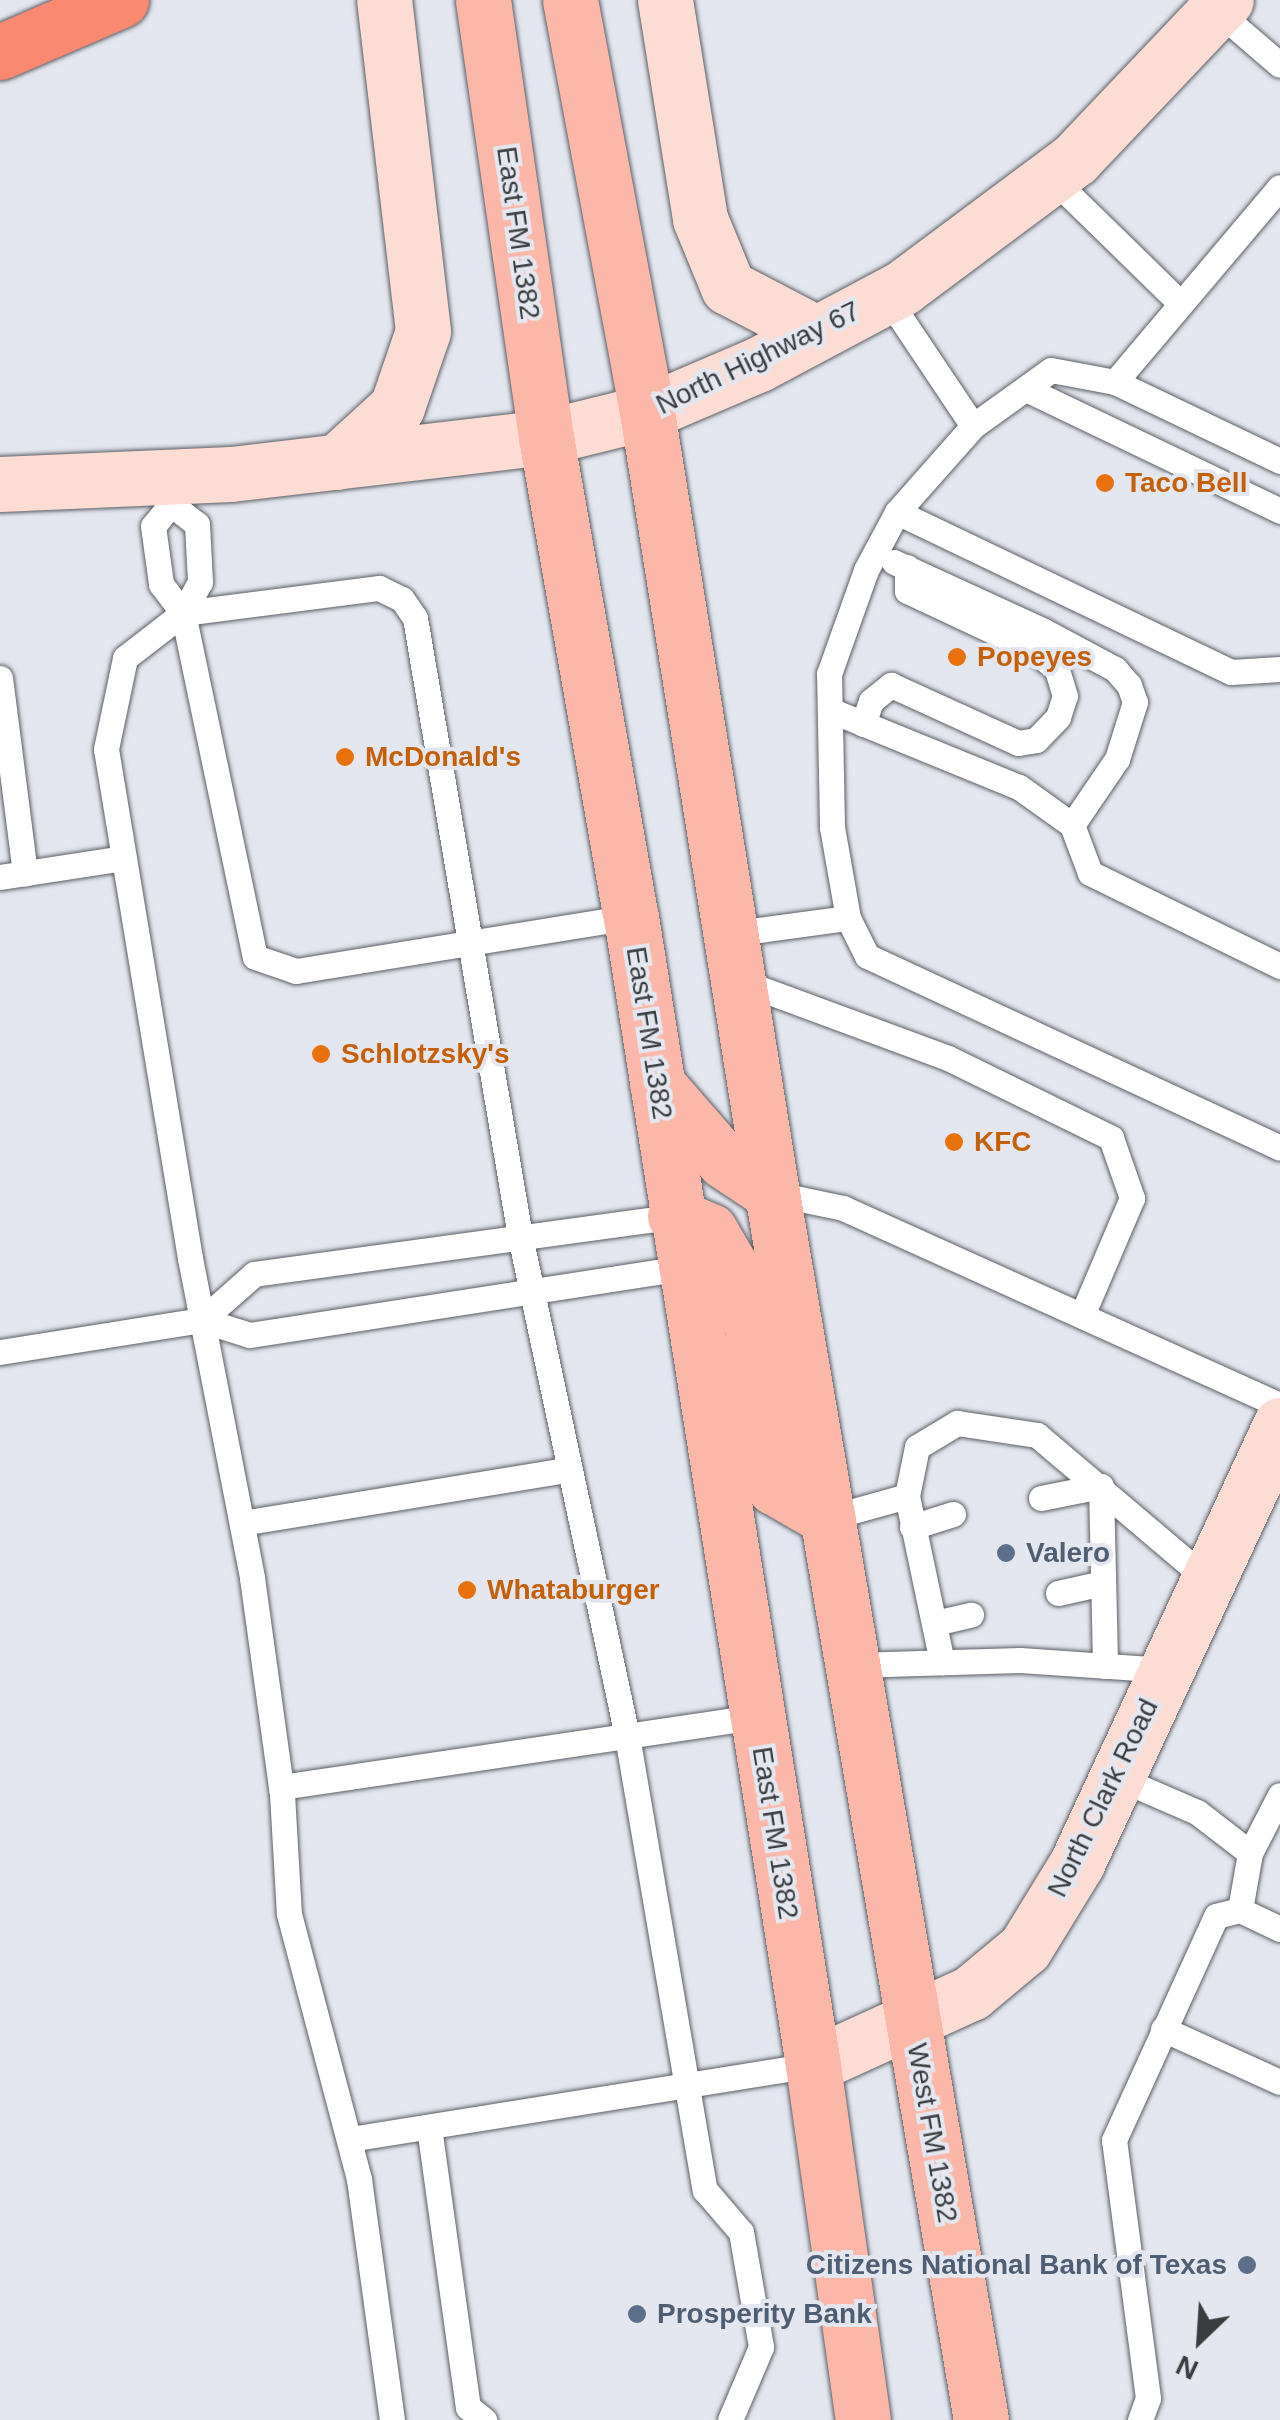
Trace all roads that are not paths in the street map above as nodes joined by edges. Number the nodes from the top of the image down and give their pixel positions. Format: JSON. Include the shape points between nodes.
{"nodes":[{"id":1,"x":121,"y":0,"type":"edge"},
{"id":2,"x":384,"y":0,"type":"edge"},
{"id":3,"x":483,"y":0,"type":"edge"},
{"id":4,"x":665,"y":0,"type":"edge"},
{"id":5,"x":1221,"y":5,"type":"edge"},
{"id":6,"x":574,"y":26,"type":"edge"},
{"id":7,"x":0,"y":52,"type":"edge"},
{"id":8,"x":1280,"y":65,"type":"edge"},
{"id":9,"x":1051,"y":177,"type":"junction"},
{"id":10,"x":1280,"y":187,"type":"edge"},
{"id":11,"x":1255,"y":211,"type":"junction"},
{"id":12,"x":1280,"y":222,"type":"edge"},
{"id":13,"x":886,"y":296,"type":"junction"},
{"id":14,"x":1180,"y":303,"type":"junction"},
{"id":15,"x":816,"y":333,"type":"junction"},
{"id":16,"x":1114,"y":382,"type":"junction"},
{"id":17,"x":1028,"y":390,"type":"junction"},
{"id":18,"x":647,"y":412,"type":"junction"},
{"id":19,"x":973,"y":426,"type":"junction"},
{"id":20,"x":546,"y":437,"type":"junction"},
{"id":21,"x":1277,"y":452,"type":"edge"},
{"id":22,"x":337,"y":462,"type":"junction"},
{"id":23,"x":0,"y":484,"type":"edge"},
{"id":24,"x":170,"y":490,"type":"junction"},
{"id":25,"x":1280,"y":511,"type":"edge"},
{"id":26,"x":897,"y":512,"type":"junction"},
{"id":27,"x":876,"y":553,"type":"junction"},
{"id":28,"x":907,"y":568,"type":"junction"},
{"id":29,"x":183,"y":613,"type":"junction"},
{"id":30,"x":1280,"y":670,"type":"edge"},
{"id":31,"x":0,"y":678,"type":"edge"},
{"id":32,"x":830,"y":710,"type":"junction"},
{"id":33,"x":863,"y":724,"type":"junction"},
{"id":34,"x":1072,"y":825,"type":"junction"},
{"id":35,"x":124,"y":858,"type":"junction"},
{"id":36,"x":13,"y":875,"type":"edge"},
{"id":37,"x":631,"y":918,"type":"junction"},
{"id":38,"x":848,"y":918,"type":"junction"},
{"id":39,"x":466,"y":944,"type":"junction"},
{"id":40,"x":733,"y":957,"type":"junction"},
{"id":41,"x":1280,"y":966,"type":"edge"},
{"id":42,"x":657,"y":1084,"type":"junction"},
{"id":43,"x":1280,"y":1148,"type":"edge"},
{"id":44,"x":772,"y":1193,"type":"junction"},
{"id":45,"x":520,"y":1236,"type":"junction"},
{"id":46,"x":680,"y":1242,"type":"junction"},
{"id":47,"x":532,"y":1291,"type":"junction"},
{"id":48,"x":1082,"y":1315,"type":"junction"},
{"id":49,"x":202,"y":1320,"type":"junction"},
{"id":50,"x":0,"y":1352,"type":"edge"},
{"id":51,"x":1280,"y":1404,"type":"edge"},
{"id":52,"x":1280,"y":1425,"type":"edge"},
{"id":53,"x":570,"y":1469,"type":"junction"},
{"id":54,"x":1101,"y":1486,"type":"junction"},
{"id":55,"x":906,"y":1496,"type":"junction"},
{"id":56,"x":1041,"y":1498,"type":"dead end"},
{"id":57,"x":953,"y":1514,"type":"dead end"},
{"id":58,"x":828,"y":1518,"type":"junction"},
{"id":59,"x":242,"y":1523,"type":"junction"},
{"id":60,"x":912,"y":1527,"type":"junction"},
{"id":61,"x":1208,"y":1580,"type":"junction"},
{"id":62,"x":1103,"y":1583,"type":"junction"},
{"id":63,"x":1058,"y":1592,"type":"dead end"},
{"id":64,"x":971,"y":1615,"type":"dead end"},
{"id":65,"x":935,"y":1623,"type":"junction"},
{"id":66,"x":942,"y":1662,"type":"junction"},
{"id":67,"x":853,"y":1664,"type":"junction"},
{"id":68,"x":1105,"y":1666,"type":"junction"},
{"id":69,"x":1165,"y":1670,"type":"junction"},
{"id":70,"x":756,"y":1717,"type":"junction"},
{"id":71,"x":626,"y":1736,"type":"junction"},
{"id":72,"x":1116,"y":1777,"type":"junction"},
{"id":73,"x":281,"y":1787,"type":"junction"},
{"id":74,"x":1280,"y":1795,"type":"edge"},
{"id":75,"x":1250,"y":1853,"type":"junction"},
{"id":76,"x":1240,"y":1910,"type":"junction"},
{"id":77,"x":1280,"y":1929,"type":"edge"},
{"id":78,"x":913,"y":2024,"type":"junction"},
{"id":79,"x":1162,"y":2029,"type":"junction"},
{"id":80,"x":814,"y":2066,"type":"junction"},
{"id":81,"x":1280,"y":2082,"type":"edge"},
{"id":82,"x":685,"y":2090,"type":"junction"},
{"id":83,"x":429,"y":2127,"type":"junction"},
{"id":84,"x":350,"y":2140,"type":"junction"},
{"id":85,"x":392,"y":2420,"type":"edge"},
{"id":86,"x":484,"y":2420,"type":"edge"},
{"id":87,"x":730,"y":2420,"type":"edge"},
{"id":88,"x":863,"y":2420,"type":"edge"},
{"id":89,"x":981,"y":2420,"type":"edge"},
{"id":90,"x":1140,"y":2420,"type":"edge"}],
"edges":[{"from":1,"to":7,"type":"highway"},
{"from":2,"to":22,"type":"main road","via":[[423,331],[398,407]]},
{"from":3,"to":20,"type":"main road","name":"East FM 1382"},
{"from":4,"to":15,"type":"main road","via":[[700,219],[728,287]]},
{"from":5,"to":8,"type":"lane"},
{"from":5,"to":9,"type":"main road","name":"North Highway 67"},
{"from":6,"to":18,"type":"main road"},
{"from":9,"to":13,"type":"main road","name":"North Highway 67"},
{"from":9,"to":14,"type":"lane"},
{"from":10,"to":11,"type":"lane"},
{"from":11,"to":12,"type":"lane"},
{"from":11,"to":14,"type":"lane"},
{"from":13,"to":15,"type":"main road","name":"North Highway 67"},
{"from":13,"to":19,"type":"lane"},
{"from":14,"to":16,"type":"lane"},
{"from":15,"to":18,"type":"main road","name":"North Highway 67"},
{"from":16,"to":17,"type":"lane","via":[[1051,370]]},
{"from":16,"to":21,"type":"lane"},
{"from":17,"to":19,"type":"lane"},
{"from":17,"to":25,"type":"lane"},
{"from":18,"to":20,"type":"main road","name":"North Highway 67"},
{"from":18,"to":40,"type":"main road"},
{"from":19,"to":26,"type":"lane"},
{"from":20,"to":22,"type":"main road","name":"North Highway 67"},
{"from":20,"to":37,"type":"main road","name":"East FM 1382"},
{"from":22,"to":24,"type":"main road","name":"North Highway 67"},
{"from":23,"to":24,"type":"main road","name":"North Highway 67"},
{"from":24,"to":29,"type":"lane","via":[[153,526],[162,584]]},
{"from":24,"to":29,"type":"lane","via":[[197,524],[200,582]]},
{"from":26,"to":27,"type":"lane"},
{"from":26,"to":30,"type":"lane","via":[[1231,672]]},
{"from":27,"to":28,"type":"lane"},
{"from":27,"to":32,"type":"lane","via":[[828,674]]},
{"from":28,"to":33,"type":"lane","via":[[907,592],[1033,650],[1057,669],[1065,696],[1058,716],[1036,740],[1018,743],[891,685],[871,701]]},
{"from":28,"to":34,"type":"lane","via":[[1044,631],[1115,669],[1129,685],[1134,702],[1117,760]]},
{"from":29,"to":35,"type":"lane","via":[[125,658],[106,750]]},
{"from":29,"to":39,"type":"lane","via":[[255,956],[296,971]]},
{"from":29,"to":39,"type":"lane","via":[[379,588],[402,599],[414,618]]},
{"from":31,"to":36,"type":"lane"},
{"from":32,"to":33,"type":"lane"},
{"from":32,"to":38,"type":"lane","via":[[832,827]]},
{"from":33,"to":34,"type":"lane","via":[[1019,787]]},
{"from":34,"to":41,"type":"lane","via":[[1090,873]]},
{"from":35,"to":36,"type":"lane"},
{"from":35,"to":49,"type":"lane"},
{"from":37,"to":39,"type":"lane"},
{"from":37,"to":42,"type":"main road","name":"East FM 1382"},
{"from":38,"to":40,"type":"lane"},
{"from":38,"to":43,"type":"lane","via":[[867,956]]},
{"from":39,"to":45,"type":"lane"},
{"from":40,"to":44,"type":"main road"},
{"from":40,"to":48,"type":"lane","via":[[1111,1138],[1132,1198]]},
{"from":42,"to":44,"type":"main road","via":[[724,1161]]},
{"from":42,"to":46,"type":"main road","name":"East FM 1382"},
{"from":44,"to":48,"type":"lane","via":[[843,1208]]},
{"from":44,"to":58,"type":"main road"},
{"from":45,"to":46,"type":"lane"},
{"from":45,"to":47,"type":"lane"},
{"from":45,"to":49,"type":"lane","via":[[254,1274]]},
{"from":46,"to":47,"type":"lane"},
{"from":46,"to":58,"type":"main road","via":[[710,1231],[737,1277],[751,1323],[774,1488]]},
{"from":46,"to":70,"type":"main road","name":"East FM 1382"},
{"from":47,"to":49,"type":"lane","via":[[250,1335]]},
{"from":47,"to":53,"type":"lane"},
{"from":48,"to":51,"type":"lane"},
{"from":49,"to":50,"type":"lane"},
{"from":49,"to":59,"type":"lane"},
{"from":52,"to":61,"type":"main road","name":"North Clark Road"},
{"from":53,"to":59,"type":"lane"},
{"from":53,"to":71,"type":"lane"},
{"from":54,"to":55,"type":"lane","via":[[1037,1436],[956,1424],[917,1447]]},
{"from":54,"to":56,"type":"lane"},
{"from":54,"to":61,"type":"lane"},
{"from":54,"to":62,"type":"lane"},
{"from":55,"to":58,"type":"lane"},
{"from":55,"to":60,"type":"lane"},
{"from":57,"to":60,"type":"lane"},
{"from":58,"to":67,"type":"main road"},
{"from":59,"to":73,"type":"lane"},
{"from":60,"to":65,"type":"lane"},
{"from":61,"to":69,"type":"main road","name":"North Clark Road"},
{"from":62,"to":63,"type":"lane"},
{"from":62,"to":68,"type":"lane"},
{"from":64,"to":65,"type":"lane"},
{"from":65,"to":66,"type":"lane"},
{"from":66,"to":67,"type":"lane"},
{"from":66,"to":68,"type":"lane"},
{"from":67,"to":78,"type":"main road"},
{"from":68,"to":69,"type":"lane"},
{"from":69,"to":72,"type":"main road","name":"North Clark Road"},
{"from":70,"to":71,"type":"lane"},
{"from":70,"to":80,"type":"main road","name":"East FM 1382"},
{"from":71,"to":73,"type":"lane"},
{"from":71,"to":82,"type":"lane"},
{"from":72,"to":75,"type":"lane","via":[[1197,1812]]},
{"from":72,"to":78,"type":"main road","name":"North Clark Road","via":[[1077,1864],[1024,1948],[972,1992]]},
{"from":73,"to":84,"type":"lane","via":[[289,1914]]},
{"from":74,"to":75,"type":"lane"},
{"from":75,"to":76,"type":"lane"},
{"from":76,"to":77,"type":"lane"},
{"from":76,"to":79,"type":"lane","via":[[1216,1916]]},
{"from":78,"to":80,"type":"main road","name":"North Clark Road"},
{"from":78,"to":89,"type":"main road","name":"West FM 1382"},
{"from":79,"to":81,"type":"lane"},
{"from":79,"to":90,"type":"lane","via":[[1114,2140],[1148,2398]]},
{"from":80,"to":82,"type":"lane"},
{"from":80,"to":88,"type":"main road"},
{"from":82,"to":83,"type":"lane"},
{"from":82,"to":87,"type":"lane","via":[[705,2190],[740,2232],[761,2346]]},
{"from":83,"to":84,"type":"lane"},
{"from":83,"to":86,"type":"lane","via":[[468,2407]]},
{"from":84,"to":85,"type":"lane"}]}
